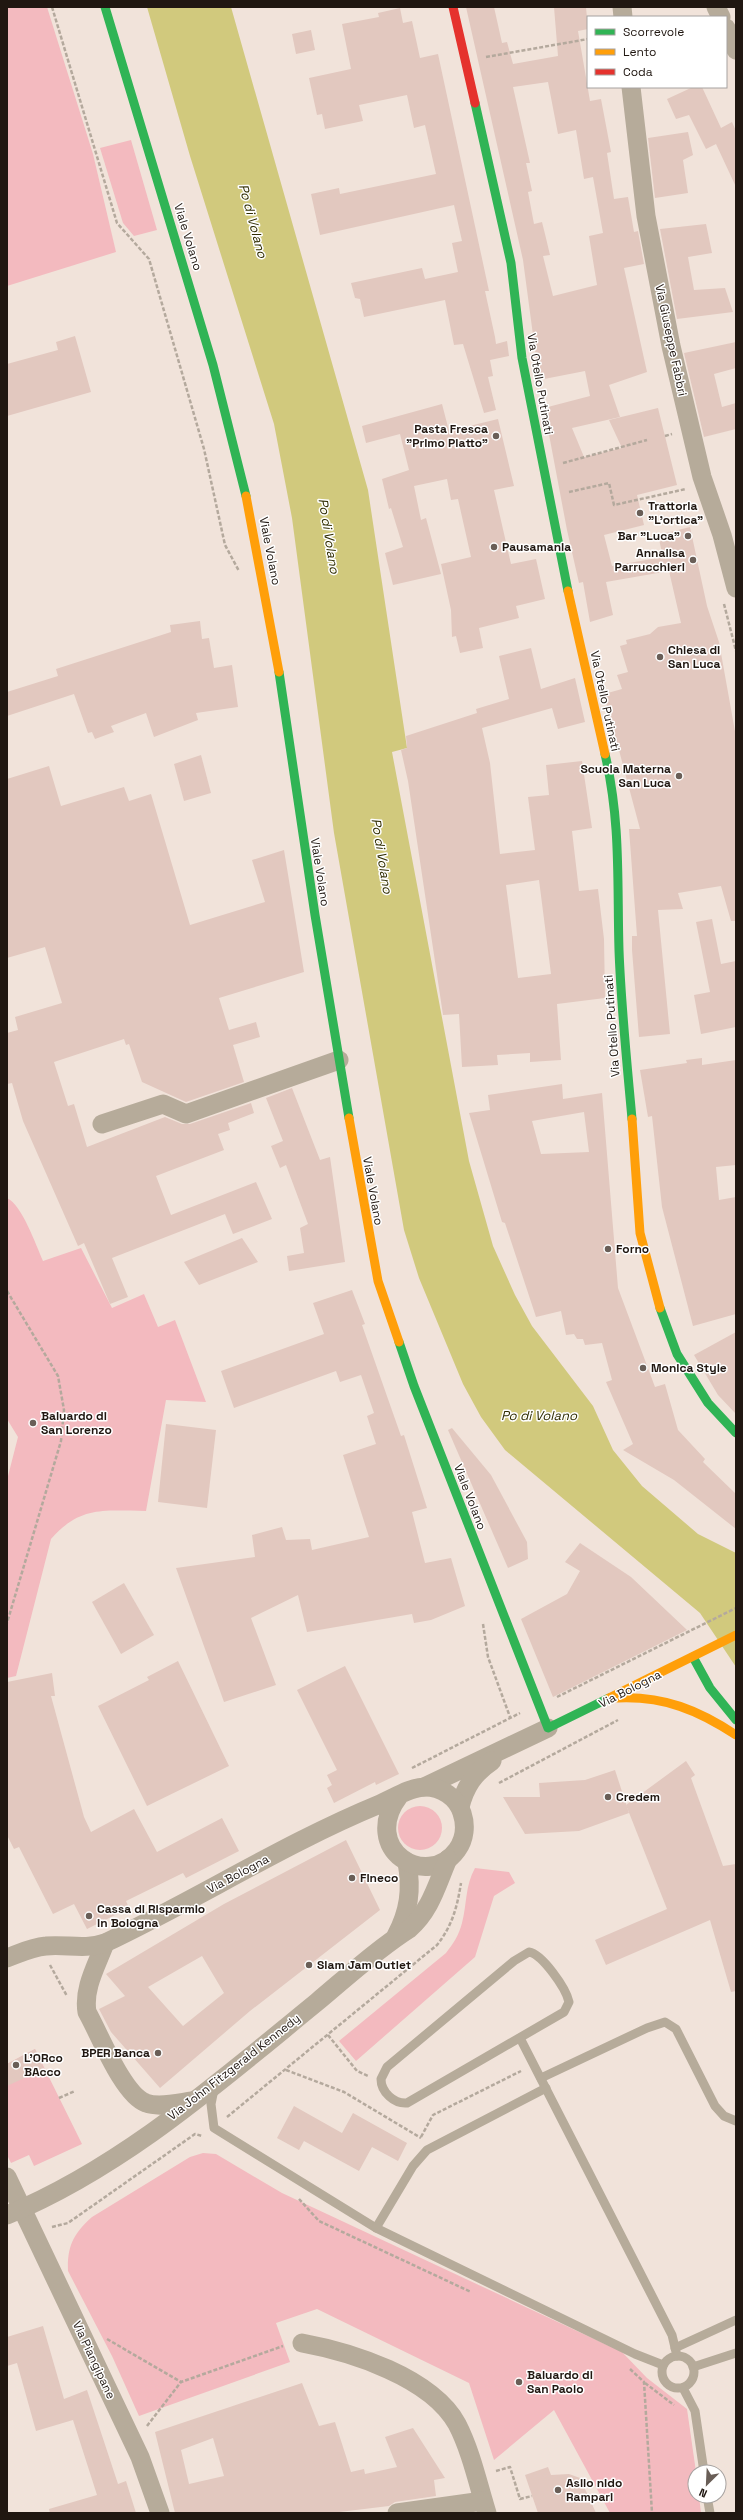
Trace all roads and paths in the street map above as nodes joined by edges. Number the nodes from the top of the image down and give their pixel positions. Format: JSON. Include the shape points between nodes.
{"nodes":[{"id":1,"x":105,"y":7,"type":"edge"},
{"id":2,"x":453,"y":7,"type":"edge"},
{"id":3,"x":716,"y":7,"type":"edge"},
{"id":4,"x":720,"y":16,"type":"edge"},
{"id":5,"x":727,"y":30,"type":"edge"},
{"id":6,"x":587,"y":39,"type":"edge"},
{"id":7,"x":736,"y":50,"type":"edge"},
{"id":8,"x":465,"y":61,"type":"junction"},
{"id":9,"x":631,"y":88,"type":"edge"},
{"id":10,"x":647,"y":440,"type":"dead end"},
{"id":11,"x":543,"y":468,"type":"junction"},
{"id":12,"x":694,"y":488,"type":"dead end"},
{"id":13,"x":548,"y":497,"type":"junction"},
{"id":14,"x":729,"y":533,"type":"edge"},
{"id":15,"x":736,"y":588,"type":"edge"},
{"id":16,"x":339,"y":1060,"type":"junction"},
{"id":17,"x":102,"y":1124,"type":"dead end"},
{"id":18,"x":7,"y":1292,"type":"edge"},
{"id":19,"x":736,"y":1433,"type":"edge"},
{"id":20,"x":736,"y":1608,"type":"edge"},
{"id":21,"x":7,"y":1623,"type":"edge"},
{"id":22,"x":702,"y":1626,"type":"dead end"},
{"id":23,"x":736,"y":1636,"type":"edge"},
{"id":24,"x":694,"y":1656,"type":"junction"},
{"id":25,"x":613,"y":1698,"type":"junction"},
{"id":26,"x":619,"y":1720,"type":"dead end"},
{"id":27,"x":736,"y":1720,"type":"edge"},
{"id":28,"x":548,"y":1728,"type":"junction"},
{"id":29,"x":736,"y":1735,"type":"edge"},
{"id":30,"x":522,"y":1740,"type":"junction"},
{"id":31,"x":502,"y":1781,"type":"dead end"},
{"id":32,"x":424,"y":1786,"type":"junction"},
{"id":33,"x":399,"y":1796,"type":"junction"},
{"id":34,"x":460,"y":1807,"type":"junction"},
{"id":35,"x":334,"y":1824,"type":"junction"},
{"id":36,"x":386,"y":1836,"type":"junction"},
{"id":37,"x":448,"y":1858,"type":"junction"},
{"id":38,"x":407,"y":1862,"type":"junction"},
{"id":39,"x":395,"y":1938,"type":"junction"},
{"id":40,"x":106,"y":1943,"type":"junction"},
{"id":41,"x":7,"y":1958,"type":"edge"},
{"id":42,"x":328,"y":2035,"type":"dead end"},
{"id":43,"x":520,"y":2038,"type":"junction"},
{"id":44,"x":286,"y":2070,"type":"dead end"},
{"id":45,"x":523,"y":2070,"type":"dead end"},
{"id":46,"x":541,"y":2078,"type":"junction"},
{"id":47,"x":381,"y":2083,"type":"junction"},
{"id":48,"x":214,"y":2086,"type":"junction"},
{"id":49,"x":546,"y":2088,"type":"junction"},
{"id":50,"x":75,"y":2091,"type":"dead end"},
{"id":51,"x":59,"y":2098,"type":"dead end"},
{"id":52,"x":195,"y":2101,"type":"junction"},
{"id":53,"x":736,"y":2121,"type":"edge"},
{"id":54,"x":420,"y":2137,"type":"junction"},
{"id":55,"x":208,"y":2138,"type":"dead end"},
{"id":56,"x":433,"y":2145,"type":"junction"},
{"id":57,"x":7,"y":2177,"type":"edge"},
{"id":58,"x":297,"y":2197,"type":"dead end"},
{"id":59,"x":15,"y":2212,"type":"edge"},
{"id":60,"x":376,"y":2228,"type":"junction"},
{"id":61,"x":34,"y":2232,"type":"junction"},
{"id":62,"x":478,"y":2296,"type":"dead end"},
{"id":63,"x":736,"y":2320,"type":"edge"},
{"id":64,"x":302,"y":2343,"type":"joint"},
{"id":65,"x":676,"y":2352,"type":"junction"},
{"id":66,"x":736,"y":2353,"type":"edge"},
{"id":67,"x":132,"y":2354,"type":"dead end"},
{"id":68,"x":663,"y":2365,"type":"junction"},
{"id":69,"x":626,"y":2367,"type":"dead end"},
{"id":70,"x":693,"y":2367,"type":"junction"},
{"id":71,"x":181,"y":2382,"type":"junction"},
{"id":72,"x":644,"y":2382,"type":"junction"},
{"id":73,"x":683,"y":2388,"type":"junction"},
{"id":74,"x":676,"y":2407,"type":"dead end"},
{"id":75,"x":145,"y":2428,"type":"dead end"},
{"id":76,"x":703,"y":2464,"type":"edge"},
{"id":77,"x":476,"y":2476,"type":"junction"},
{"id":78,"x":532,"y":2496,"type":"dead end"},
{"id":79,"x":485,"y":2507,"type":"edge"},
{"id":80,"x":160,"y":2513,"type":"edge"},
{"id":81,"x":397,"y":2513,"type":"edge"},
{"id":82,"x":652,"y":2513,"type":"edge"}],
"edges":[{"from":1,"to":16,"type":"main road","name":"Viale Volano","via":[[213,365],[251,516],[275,644]]},
{"from":2,"to":8,"type":"main road","name":"Via Otello Putinati"},
{"from":3,"to":4,"type":"street"},
{"from":5,"to":7,"type":"street"},
{"from":6,"to":8,"type":"path"},
{"from":8,"to":11,"type":"main road","name":"Via Otello Putinati","via":[[512,263],[522,358]]},
{"from":9,"to":14,"type":"street","name":"Via Giuseppe Fabbri","via":[[645,210],[662,302],[702,477]]},
{"from":10,"to":11,"type":"path"},
{"from":11,"to":13,"type":"main road","name":"Via Otello Putinati"},
{"from":12,"to":13,"type":"path","via":[[614,505],[609,483]]},
{"from":13,"to":19,"type":"main road","name":"Via Otello Putinati","via":[[615,800],[619,858],[618,950],[640,1233],[656,1298],[677,1354],[708,1403]]},
{"from":14,"to":15,"type":"street","name":"Via Giuseppe Fabbri"},
{"from":16,"to":17,"type":"street","via":[[186,1114],[164,1104]]},
{"from":16,"to":28,"type":"main road","name":"Viale Volano","via":[[370,1245],[386,1309]]},
{"from":18,"to":21,"type":"path","via":[[58,1376],[64,1410],[62,1441]]},
{"from":20,"to":22,"type":"path"},
{"from":23,"to":24,"type":"main road","name":"Via Bologna"},
{"from":24,"to":25,"type":"main road","name":"Via Bologna"},
{"from":24,"to":27,"type":"main road","via":[[710,1688]]},
{"from":25,"to":28,"type":"main road","name":"Via Bologna"},
{"from":25,"to":29,"type":"main road","via":[[647,1697],[687,1706],[708,1716]]},
{"from":26,"to":31,"type":"path"},
{"from":28,"to":30,"type":"street","name":"Via Bologna"},
{"from":30,"to":32,"type":"street","name":"Via Bologna"},
{"from":30,"to":34,"type":"street","name":"Via Bologna","via":[[474,1776],[464,1790]]},
{"from":32,"to":33,"type":"street","name":"Via Bologna"},
{"from":32,"to":34,"type":"street","via":[[443,1791]]},
{"from":33,"to":35,"type":"street","name":"Via Bologna"},
{"from":33,"to":36,"type":"street","via":[[389,1809],[385,1822]]},
{"from":34,"to":37,"type":"street","name":"Via Bologna","via":[[465,1822],[464,1836],[457,1850]]},
{"from":35,"to":36,"type":"street","name":"Via Bologna","via":[[370,1824],[380,1828]]},
{"from":35,"to":40,"type":"street","name":"Via Bologna"},
{"from":36,"to":38,"type":"street","name":"Via Bologna","via":[[394,1852]]},
{"from":37,"to":38,"type":"street","name":"Via Bologna","via":[[440,1864],[428,1866]]},
{"from":37,"to":39,"type":"street","name":"Via John Fitzgerald Kennedy","via":[[429,1907],[421,1918]]},
{"from":38,"to":39,"type":"street","name":"Via John Fitzgerald Kennedy","via":[[411,1887],[410,1900],[404,1922]]},
{"from":39,"to":48,"type":"street","name":"Via John Fitzgerald Kennedy"},
{"from":40,"to":41,"type":"street","name":"Via Bologna","via":[[84,1948],[30,1948]]},
{"from":40,"to":52,"type":"street","via":[[86,1990],[85,2001],[87,2012],[126,2085],[146,2103],[156,2105]]},
{"from":42,"to":47,"type":"path","via":[[357,2070]]},
{"from":43,"to":46,"type":"lane"},
{"from":43,"to":47,"type":"lane","via":[[407,2103],[396,2102]]},
{"from":43,"to":47,"type":"lane","via":[[559,2016],[569,2002],[541,1958],[529,1952],[514,1961],[387,2067],[382,2073]]},
{"from":44,"to":54,"type":"path","via":[[344,2092]]},
{"from":45,"to":54,"type":"path","via":[[433,2115]]},
{"from":46,"to":49,"type":"lane"},
{"from":46,"to":53,"type":"lane","via":[[665,2022],[676,2029],[715,2106],[724,2116]]},
{"from":48,"to":52,"type":"street","name":"Via John Fitzgerald Kennedy"},
{"from":48,"to":60,"type":"lane","via":[[211,2104],[214,2128]]},
{"from":49,"to":56,"type":"lane"},
{"from":49,"to":65,"type":"lane","via":[[669,2329]]},
{"from":50,"to":51,"type":"path"},
{"from":52,"to":59,"type":"street","name":"Via John Fitzgerald Kennedy","via":[[116,2157]]},
{"from":54,"to":56,"type":"path"},
{"from":55,"to":61,"type":"path","via":[[195,2134],[68,2223]]},
{"from":56,"to":60,"type":"lane","via":[[414,2166]]},
{"from":57,"to":59,"type":"street","name":"Via Piangipane"},
{"from":58,"to":62,"type":"path","via":[[319,2221]]},
{"from":59,"to":61,"type":"street","name":"Via Piangipane"},
{"from":60,"to":68,"type":"lane","via":[[635,2354]]},
{"from":61,"to":80,"type":"street","name":"Via Piangipane","via":[[140,2457]]},
{"from":63,"to":65,"type":"lane"},
{"from":64,"to":71,"type":"path","via":[[276,2347]]},
{"from":64,"to":77,"type":"street","via":[[348,2353],[426,2390],[443,2405],[457,2423]]},
{"from":65,"to":68,"type":"lane"},
{"from":65,"to":70,"type":"lane","via":[[689,2360]]},
{"from":66,"to":70,"type":"lane"},
{"from":67,"to":71,"type":"path"},
{"from":68,"to":73,"type":"lane","via":[[661,2372],[667,2384],[678,2389]]},
{"from":69,"to":72,"type":"path"},
{"from":70,"to":73,"type":"lane","via":[[694,2377]]},
{"from":71,"to":75,"type":"path"},
{"from":72,"to":74,"type":"path"},
{"from":72,"to":82,"type":"path"},
{"from":73,"to":76,"type":"lane","via":[[695,2411]]},
{"from":77,"to":78,"type":"path","via":[[510,2467],[520,2499]]},
{"from":77,"to":79,"type":"street"},
{"from":79,"to":81,"type":"street"}]}
